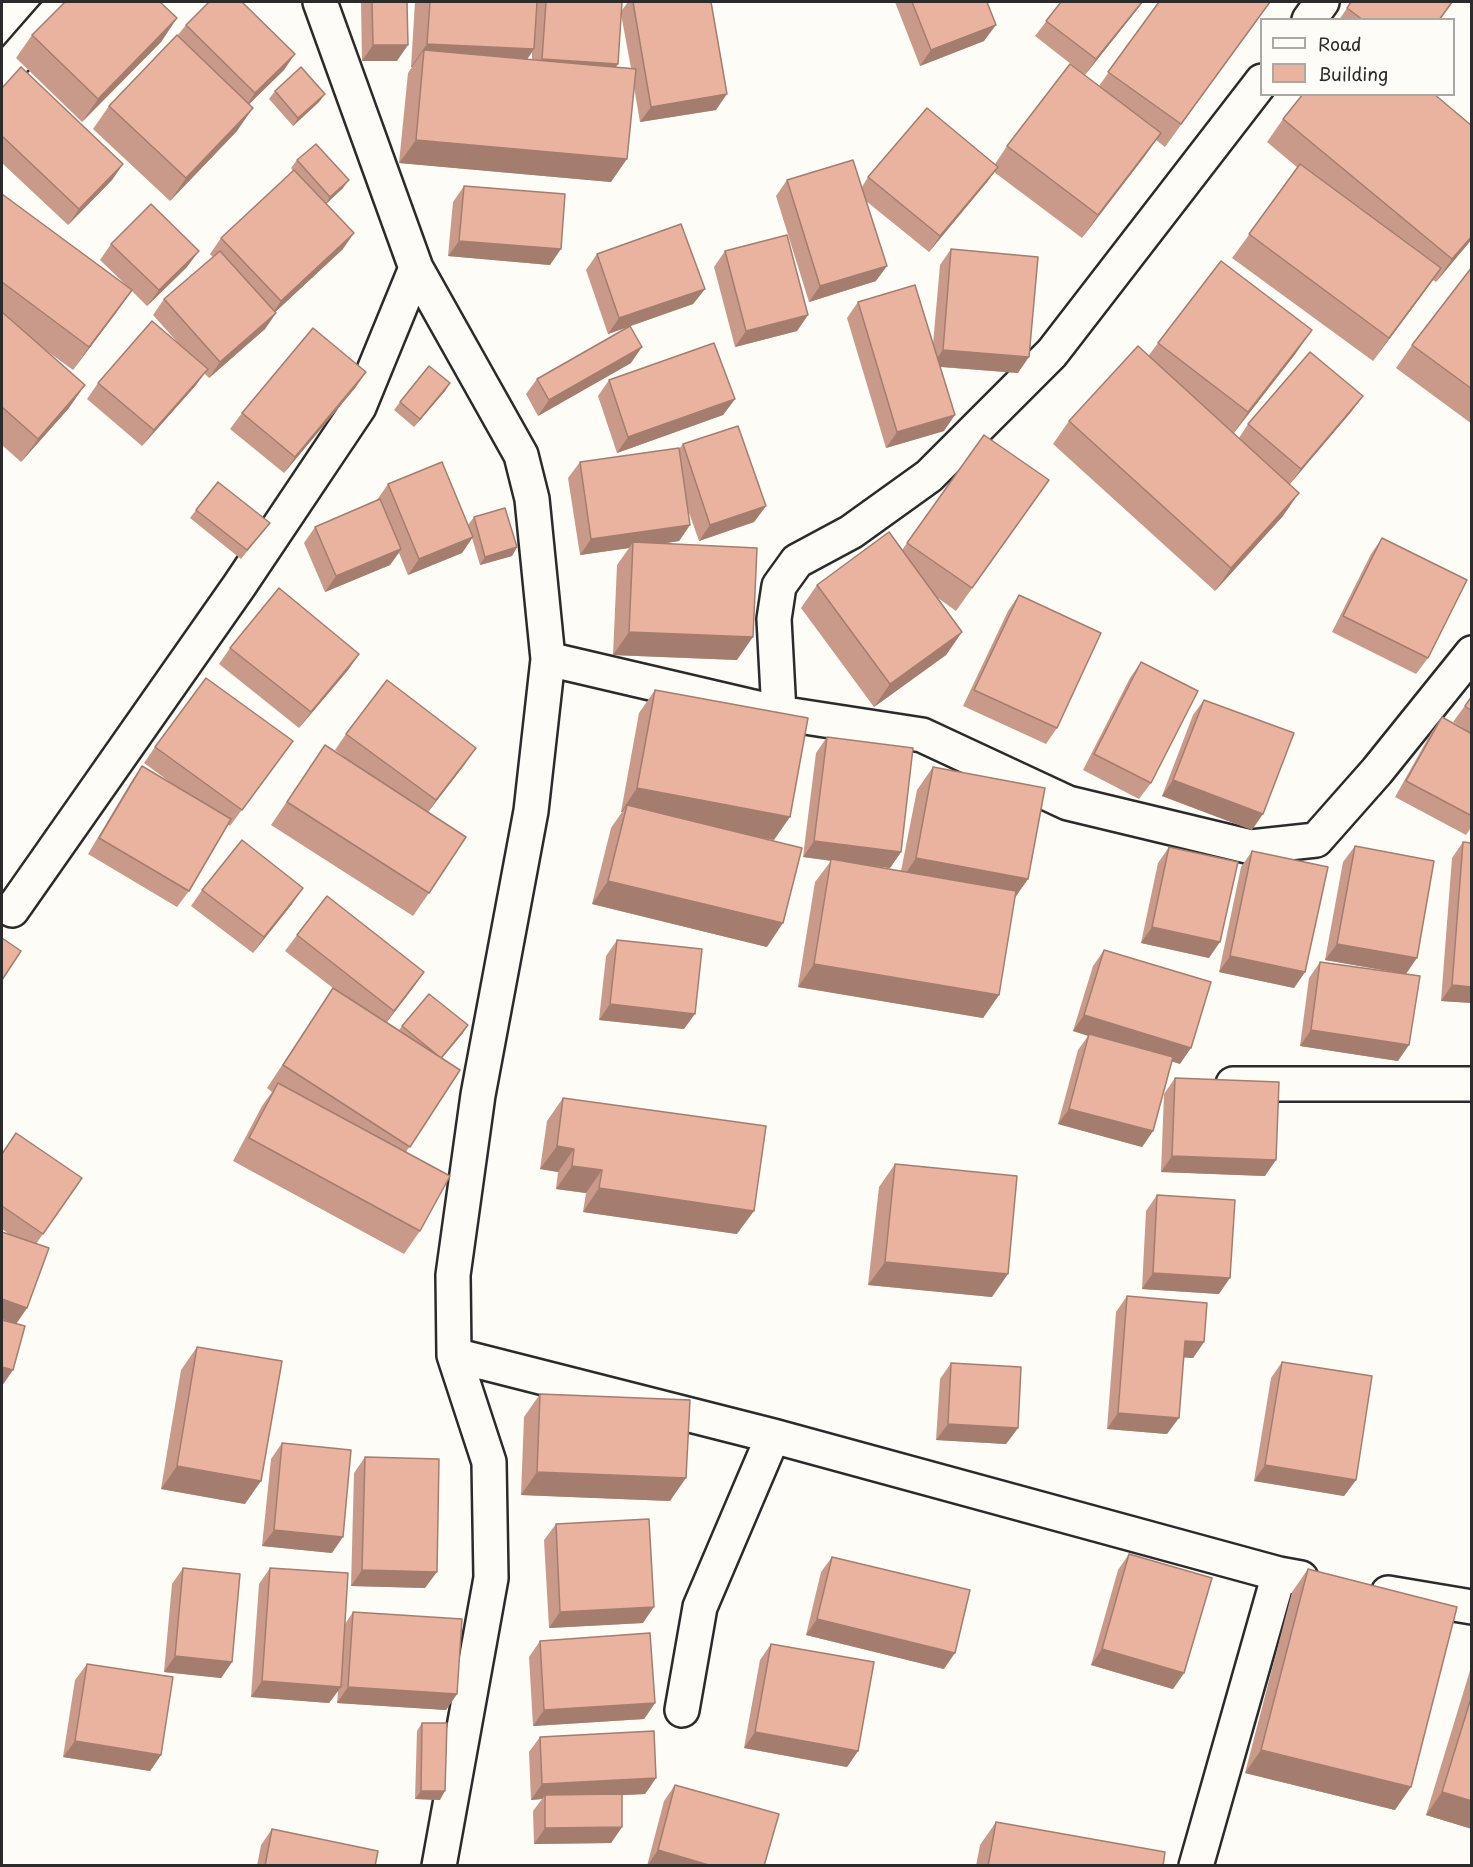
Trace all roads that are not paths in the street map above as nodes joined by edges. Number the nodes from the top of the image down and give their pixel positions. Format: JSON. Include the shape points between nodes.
{"nodes":[{"id":1,"x":65,"y":2,"type":"edge"},
{"id":2,"x":320,"y":2,"type":"edge"},
{"id":3,"x":1322,"y":2,"type":"edge"},
{"id":4,"x":1310,"y":18,"type":"edge"},
{"id":5,"x":2,"y":74,"type":"edge"},
{"id":6,"x":1260,"y":84,"type":"edge"},
{"id":7,"x":416,"y":268,"type":"junction"},
{"id":8,"x":1472,"y":653,"type":"edge"},
{"id":9,"x":548,"y":659,"type":"junction"},
{"id":10,"x":779,"y":713,"type":"junction"},
{"id":11,"x":12,"y":910,"type":"dead end"},
{"id":12,"x":1213,"y":1083,"type":"edge"},
{"id":13,"x":1472,"y":1084,"type":"edge"},
{"id":14,"x":454,"y":1356,"type":"junction"},
{"id":15,"x":773,"y":1436,"type":"junction"},
{"id":16,"x":1279,"y":1574,"type":"junction"},
{"id":17,"x":1324,"y":1582,"type":"edge"},
{"id":18,"x":1358,"y":1587,"type":"edge"},
{"id":19,"x":1472,"y":1607,"type":"edge"},
{"id":20,"x":682,"y":1710,"type":"dead end"},
{"id":21,"x":439,"y":1866,"type":"edge"},
{"id":22,"x":1196,"y":1866,"type":"edge"}],
"edges":[{"from":1,"to":5,"type":"street"},
{"from":2,"to":7,"type":"street"},
{"from":3,"to":4,"type":"street"},
{"from":6,"to":10,"type":"street","via":[[1052,353],[929,476],[851,532],[797,561],[779,586],[774,619]]},
{"from":7,"to":9,"type":"street","via":[[521,455],[532,499]]},
{"from":7,"to":11,"type":"street","via":[[358,407],[239,586]]},
{"from":8,"to":10,"type":"street","via":[[1316,840],[1251,847],[1068,803],[922,735]]},
{"from":9,"to":10,"type":"street"},
{"from":9,"to":14,"type":"street","via":[[531,811],[478,1095],[455,1264]]},
{"from":12,"to":13,"type":"street"},
{"from":14,"to":15,"type":"street"},
{"from":14,"to":21,"type":"street","via":[[489,1462],[491,1578]]},
{"from":15,"to":16,"type":"street"},
{"from":15,"to":20,"type":"street","via":[[700,1607]]},
{"from":16,"to":17,"type":"street"},
{"from":16,"to":22,"type":"street"},
{"from":18,"to":19,"type":"street"}]}
